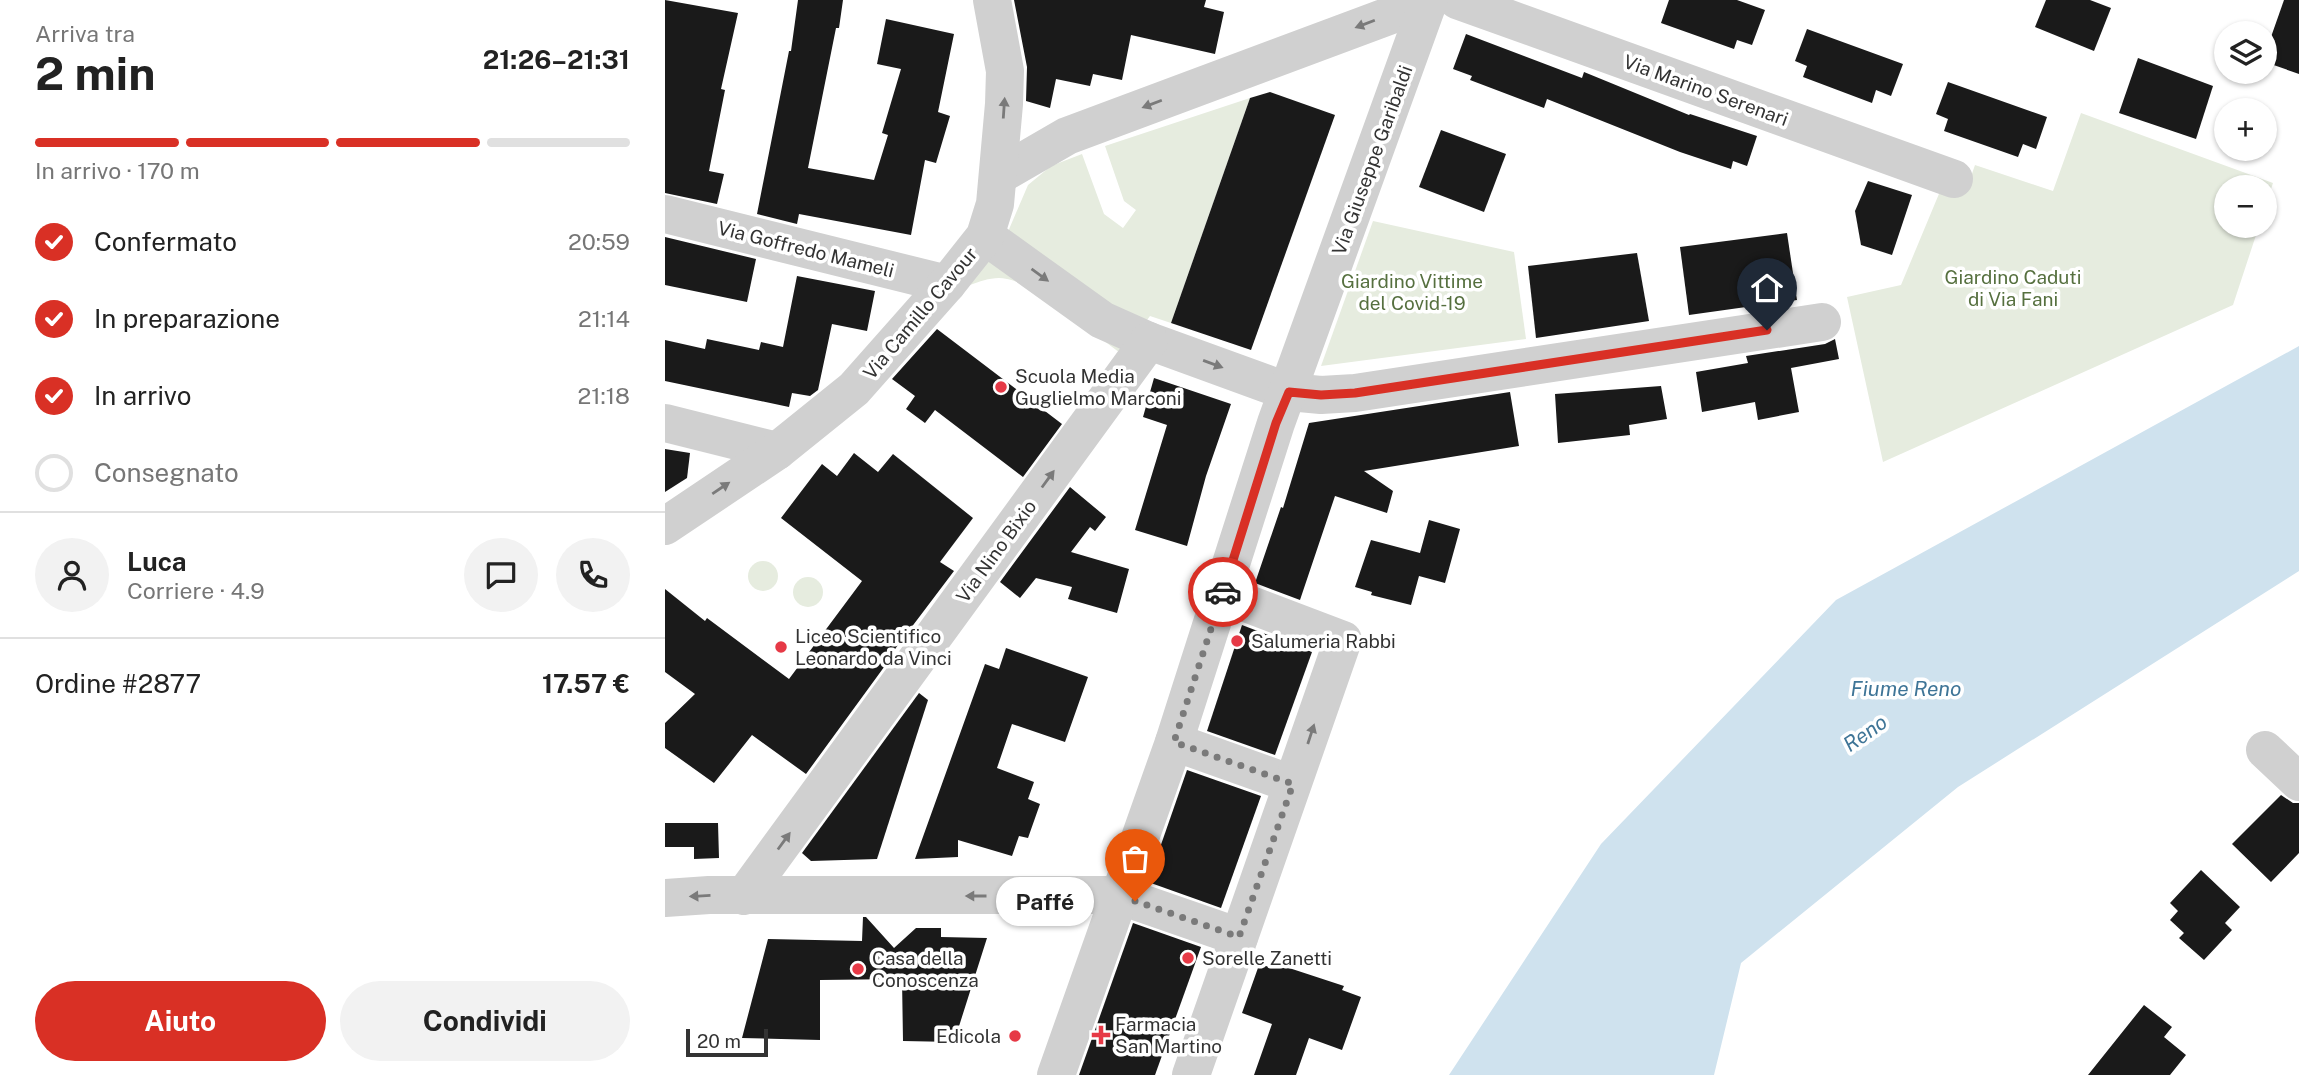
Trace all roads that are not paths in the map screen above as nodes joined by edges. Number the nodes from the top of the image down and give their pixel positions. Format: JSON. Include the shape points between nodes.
{"nodes":[{"id":1,"x":992,"y":0,"type":"edge"},
{"id":2,"x":1429,"y":0,"type":"edge"},
{"id":3,"x":1457,"y":0,"type":"edge"},
{"id":4,"x":998,"y":176,"type":"junction"},
{"id":5,"x":1954,"y":179,"type":"dead end"},
{"id":6,"x":665,"y":214,"type":"edge"},
{"id":7,"x":985,"y":236,"type":"junction"},
{"id":8,"x":947,"y":284,"type":"junction"},
{"id":9,"x":1822,"y":322,"type":"dead end"},
{"id":10,"x":1149,"y":341,"type":"junction"},
{"id":11,"x":1289,"y":392,"type":"junction"},
{"id":12,"x":665,"y":424,"type":"edge"},
{"id":13,"x":777,"y":451,"type":"junction"},
{"id":14,"x":665,"y":526,"type":"edge"},
{"id":15,"x":1222,"y":594,"type":"junction"},
{"id":16,"x":1174,"y":742,"type":"junction"},
{"id":17,"x":2265,"y":750,"type":"dead end"},
{"id":18,"x":2299,"y":782,"type":"edge"},
{"id":19,"x":1293,"y":784,"type":"junction"},
{"id":20,"x":1118,"y":895,"type":"junction"},
{"id":21,"x":744,"y":896,"type":"junction"},
{"id":22,"x":665,"y":898,"type":"edge"},
{"id":23,"x":1239,"y":937,"type":"junction"},
{"id":24,"x":1056,"y":1075,"type":"edge"},
{"id":25,"x":1191,"y":1075,"type":"edge"}],
"edges":[{"from":4,"to":1,"type":"street","name":"Via Camillo Cavour","one_way":true,"via":[[1005,71]]},
{"from":2,"to":4,"type":"street","one_way":true,"via":[[1067,136]]},
{"from":2,"to":11,"type":"street","name":"Via Giuseppe Garibaldi"},
{"from":3,"to":5,"type":"street","name":"Via Marino Serenari"},
{"from":4,"to":7,"type":"street","name":"Via Camillo Cavour"},
{"from":6,"to":8,"type":"street","name":"Via Goffredo Mameli"},
{"from":7,"to":8,"type":"street","name":"Via Camillo Cavour"},
{"from":7,"to":10,"type":"street","one_way":true,"via":[[1102,320]]},
{"from":8,"to":13,"type":"street","name":"Via Camillo Cavour","via":[[854,389]]},
{"from":9,"to":11,"type":"street","via":[[1355,393]]},
{"from":10,"to":11,"type":"street","one_way":true},
{"from":21,"to":10,"type":"street","name":"Via Nino Bixio","one_way":true},
{"from":11,"to":15,"type":"street","name":"Via Giuseppe Garibaldi"},
{"from":12,"to":13,"type":"street"},
{"from":14,"to":13,"type":"street","name":"Via Camillo Cavour","one_way":true},
{"from":15,"to":16,"type":"street","name":"Via Giuseppe Garibaldi"},
{"from":19,"to":15,"type":"street","one_way":true,"via":[[1343,640]]},
{"from":16,"to":19,"type":"street"},
{"from":16,"to":20,"type":"street","name":"Via Giuseppe Garibaldi"},
{"from":17,"to":18,"type":"street"},
{"from":19,"to":23,"type":"street"},
{"from":20,"to":21,"type":"street","one_way":true},
{"from":20,"to":23,"type":"street"},
{"from":20,"to":24,"type":"street","name":"Via Giuseppe Garibaldi"},
{"from":21,"to":22,"type":"street","one_way":true},
{"from":23,"to":25,"type":"street"}]}
